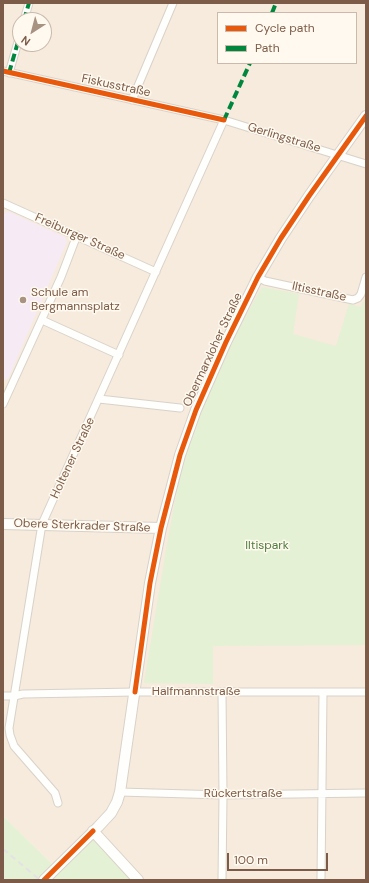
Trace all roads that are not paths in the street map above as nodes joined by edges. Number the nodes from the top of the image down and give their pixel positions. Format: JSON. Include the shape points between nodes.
{"nodes":[{"id":1,"x":173,"y":3,"type":"edge"},
{"id":2,"x":14,"y":52,"type":"edge"},
{"id":3,"x":6,"y":72,"type":"edge"},
{"id":4,"x":132,"y":100,"type":"junction"},
{"id":5,"x":366,"y":116,"type":"edge"},
{"id":6,"x":224,"y":120,"type":"junction"},
{"id":7,"x":339,"y":155,"type":"junction"},
{"id":8,"x":366,"y":164,"type":"edge"},
{"id":9,"x":3,"y":203,"type":"edge"},
{"id":10,"x":77,"y":236,"type":"junction"},
{"id":11,"x":156,"y":272,"type":"junction"},
{"id":12,"x":258,"y":277,"type":"junction"},
{"id":13,"x":366,"y":277,"type":"edge"},
{"id":14,"x":42,"y":320,"type":"junction"},
{"id":15,"x":119,"y":355,"type":"junction"},
{"id":16,"x":6,"y":389,"type":"edge"},
{"id":17,"x":99,"y":399,"type":"junction"},
{"id":18,"x":3,"y":404,"type":"edge"},
{"id":19,"x":180,"y":408,"type":"dead end"},
{"id":20,"x":3,"y":524,"type":"edge"},
{"id":21,"x":42,"y":524,"type":"junction"},
{"id":22,"x":161,"y":528,"type":"junction"},
{"id":23,"x":135,"y":692,"type":"junction"},
{"id":24,"x":222,"y":692,"type":"junction"},
{"id":25,"x":323,"y":692,"type":"junction"},
{"id":26,"x":366,"y":692,"type":"edge"},
{"id":27,"x":3,"y":696,"type":"edge"},
{"id":28,"x":14,"y":696,"type":"junction"},
{"id":29,"x":120,"y":792,"type":"junction"},
{"id":30,"x":323,"y":793,"type":"junction"},
{"id":31,"x":366,"y":793,"type":"edge"},
{"id":32,"x":223,"y":795,"type":"junction"},
{"id":33,"x":58,"y":803,"type":"dead end"},
{"id":34,"x":93,"y":831,"type":"junction"},
{"id":35,"x":44,"y":880,"type":"edge"},
{"id":36,"x":138,"y":880,"type":"edge"},
{"id":37,"x":222,"y":880,"type":"edge"},
{"id":38,"x":321,"y":880,"type":"edge"}],
"edges":[{"from":1,"to":4,"type":"street"},
{"from":2,"to":3,"type":"street"},
{"from":3,"to":4,"type":"street","name":"Fiskusstraße"},
{"from":4,"to":6,"type":"street","name":"Fiskusstraße"},
{"from":5,"to":7,"type":"street","name":"Obermarxloher Straße"},
{"from":6,"to":7,"type":"street","name":"Gerlingstraße"},
{"from":6,"to":11,"type":"street","name":"Holtener Straße"},
{"from":7,"to":8,"type":"street","name":"Gerlingstraße"},
{"from":7,"to":12,"type":"street","name":"Obermarxloher Straße","via":[[281,238]]},
{"from":9,"to":10,"type":"street","name":"Freiburger Straße"},
{"from":10,"to":11,"type":"street","name":"Freiburger Straße"},
{"from":10,"to":14,"type":"street"},
{"from":11,"to":15,"type":"street","name":"Holtener Straße"},
{"from":12,"to":13,"type":"street","name":"Iltisstraße","via":[[353,300],[361,294]]},
{"from":12,"to":22,"type":"street","name":"Obermarxloher Straße","via":[[194,414],[180,455]]},
{"from":14,"to":15,"type":"street"},
{"from":14,"to":16,"type":"street"},
{"from":15,"to":17,"type":"street","name":"Holtener Straße"},
{"from":16,"to":18,"type":"street"},
{"from":17,"to":19,"type":"street"},
{"from":17,"to":21,"type":"street","name":"Holtener Straße"},
{"from":20,"to":21,"type":"street","name":"Obere Sterkrader Straße"},
{"from":21,"to":22,"type":"street","name":"Obere Sterkrader Straße"},
{"from":21,"to":28,"type":"street","name":"Holtener Straße"},
{"from":22,"to":23,"type":"street","name":"Obermarxloher Straße","via":[[150,583]]},
{"from":23,"to":24,"type":"street","name":"Halfmannstraße"},
{"from":23,"to":28,"type":"street","name":"Halfmannstraße"},
{"from":23,"to":29,"type":"street","name":"Obermarxloher Straße"},
{"from":24,"to":25,"type":"street","name":"Halfmannstraße"},
{"from":24,"to":32,"type":"street"},
{"from":25,"to":26,"type":"street","name":"Halfmannstraße"},
{"from":25,"to":30,"type":"street"},
{"from":27,"to":28,"type":"street","name":"Halfmannstraße"},
{"from":28,"to":33,"type":"street","name":"Holtener Straße","via":[[9,728],[12,741],[55,793]]},
{"from":29,"to":32,"type":"street","name":"Rückertstraße"},
{"from":29,"to":34,"type":"street","name":"Obermarxloher Straße","via":[[111,813]]},
{"from":30,"to":31,"type":"street","name":"Rückertstraße"},
{"from":30,"to":32,"type":"street","name":"Rückertstraße"},
{"from":30,"to":38,"type":"street"},
{"from":32,"to":37,"type":"street"},
{"from":34,"to":35,"type":"street"},
{"from":34,"to":36,"type":"street"}]}
